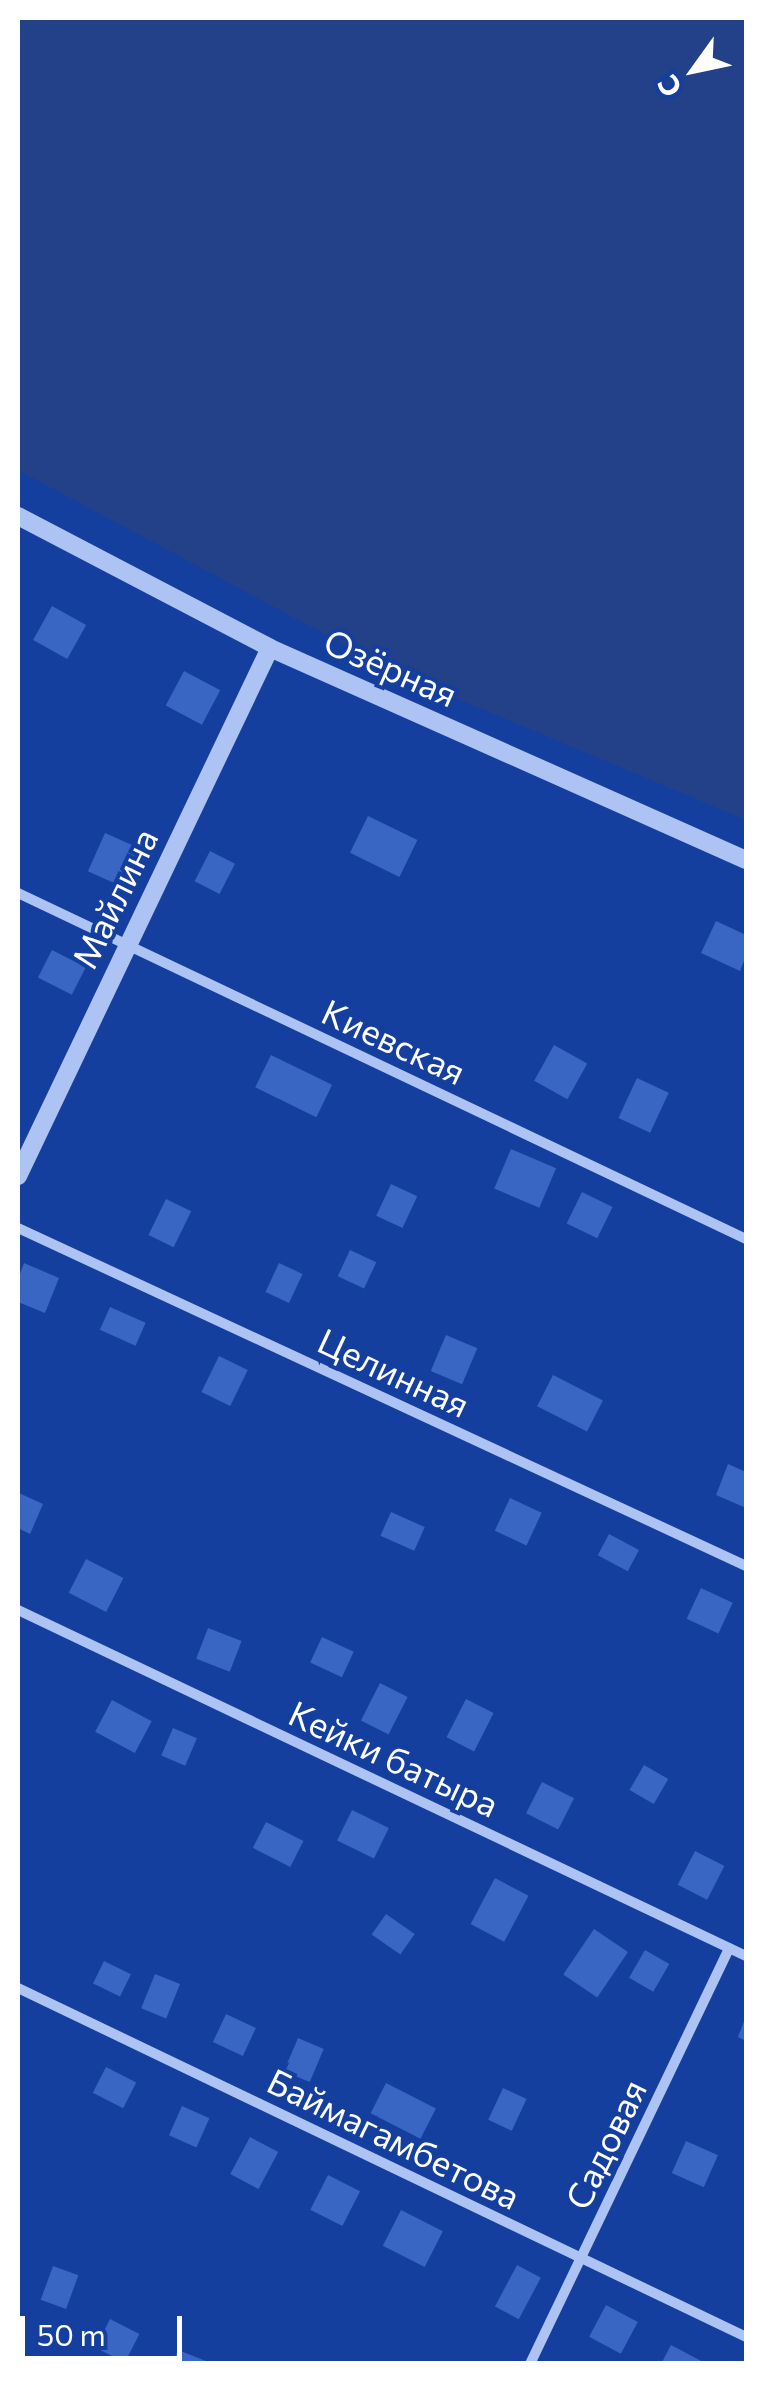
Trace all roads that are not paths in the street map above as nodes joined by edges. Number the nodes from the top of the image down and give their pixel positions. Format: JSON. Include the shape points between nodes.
{"nodes":[{"id":1,"x":18,"y":516,"type":"edge"},
{"id":2,"x":270,"y":648,"type":"junction"},
{"id":3,"x":746,"y":860,"type":"edge"},
{"id":4,"x":18,"y":893,"type":"edge"},
{"id":5,"x":128,"y":946,"type":"junction"},
{"id":6,"x":18,"y":1176,"type":"edge"},
{"id":7,"x":18,"y":1228,"type":"edge"},
{"id":8,"x":746,"y":1239,"type":"edge"},
{"id":9,"x":746,"y":1566,"type":"edge"},
{"id":10,"x":18,"y":1610,"type":"edge"},
{"id":11,"x":729,"y":1948,"type":"junction"},
{"id":12,"x":746,"y":1956,"type":"edge"},
{"id":13,"x":18,"y":1988,"type":"edge"},
{"id":14,"x":580,"y":2258,"type":"junction"},
{"id":15,"x":746,"y":2337,"type":"edge"},
{"id":16,"x":530,"y":2364,"type":"edge"}],
"edges":[{"from":1,"to":2,"type":"street","name":"Озёрная"},
{"from":2,"to":3,"type":"street","name":"Озёрная"},
{"from":2,"to":5,"type":"street","name":"Майлина"},
{"from":4,"to":5,"type":"street","name":"Киевская"},
{"from":5,"to":6,"type":"street","name":"Майлина"},
{"from":5,"to":8,"type":"street","name":"Киевская"},
{"from":7,"to":9,"type":"street","name":"Целинная"},
{"from":10,"to":11,"type":"street","name":"Кейки батыра"},
{"from":11,"to":12,"type":"street","name":"Кейки батыра"},
{"from":11,"to":14,"type":"street","name":"Садовая"},
{"from":13,"to":14,"type":"street","name":"Баймагамбетова"},
{"from":14,"to":15,"type":"street","name":"Баймагамбетова"},
{"from":14,"to":16,"type":"street","name":"Садовая"}]}
